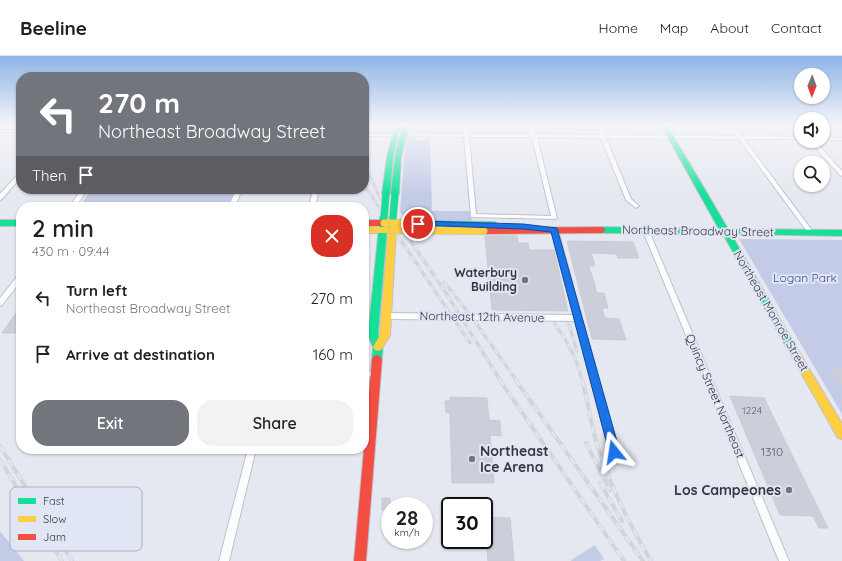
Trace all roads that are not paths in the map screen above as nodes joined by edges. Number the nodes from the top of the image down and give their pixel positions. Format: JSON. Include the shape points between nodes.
{"nodes":[{"id":1,"x":393,"y":149,"type":"edge"},
{"id":2,"x":467,"y":149,"type":"edge"},
{"id":3,"x":537,"y":149,"type":"edge"},
{"id":4,"x":607,"y":149,"type":"edge"},
{"id":5,"x":678,"y":149,"type":"edge"},
{"id":6,"x":749,"y":149,"type":"edge"},
{"id":7,"x":819,"y":149,"type":"edge"},
{"id":8,"x":842,"y":174,"type":"edge"},
{"id":9,"x":16,"y":180,"type":"edge"},
{"id":10,"x":0,"y":198,"type":"edge"},
{"id":11,"x":636,"y":206,"type":"dead end"},
{"id":12,"x":0,"y":223,"type":"edge"},
{"id":13,"x":16,"y":223,"type":"edge"},
{"id":14,"x":369,"y":224,"type":"edge"},
{"id":15,"x":388,"y":227,"type":"junction"},
{"id":16,"x":369,"y":229,"type":"edge"},
{"id":17,"x":555,"y":230,"type":"junction"},
{"id":18,"x":646,"y":231,"type":"junction"},
{"id":19,"x":726,"y":232,"type":"junction"},
{"id":20,"x":811,"y":233,"type":"junction"},
{"id":21,"x":842,"y":233,"type":"edge"},
{"id":22,"x":16,"y":282,"type":"edge"},
{"id":23,"x":0,"y":303,"type":"edge"},
{"id":24,"x":386,"y":316,"type":"junction"},
{"id":25,"x":578,"y":318,"type":"junction"},
{"id":26,"x":378,"y":346,"type":"junction"},
{"id":27,"x":369,"y":374,"type":"edge"},
{"id":28,"x":375,"y":374,"type":"junction"},
{"id":29,"x":839,"y":425,"type":"edge"},
{"id":30,"x":842,"y":434,"type":"edge"},
{"id":31,"x":369,"y":449,"type":"edge"},
{"id":32,"x":614,"y":452,"type":"dead end"},
{"id":33,"x":251,"y":454,"type":"edge"},
{"id":34,"x":369,"y":454,"type":"edge"},
{"id":35,"x":224,"y":561,"type":"edge"},
{"id":36,"x":360,"y":561,"type":"edge"},
{"id":37,"x":784,"y":561,"type":"edge"}],
"edges":[{"from":1,"to":15,"type":"main road","bridge":true,"via":[[390,157],[391,194]]},
{"from":2,"to":3,"type":"street","via":[[473,216],[554,218]]},
{"from":4,"to":11,"type":"street","via":[[629,200]]},
{"from":5,"to":19,"type":"main road","name":"Northeast Monroe Street"},
{"from":6,"to":20,"type":"street"},
{"from":7,"to":8,"type":"street"},
{"from":9,"to":10,"type":"street"},
{"from":12,"to":13,"type":"main road"},
{"from":14,"to":15,"type":"main road","name":"Northeast Broadway Street"},
{"from":15,"to":16,"type":"main road","name":"Northeast Broadway Street"},
{"from":15,"to":17,"type":"main road","name":"Northeast Broadway Street","bridge":true,"via":[[483,228],[523,232]]},
{"from":15,"to":24,"type":"main road"},
{"from":15,"to":26,"type":"main road","via":[[373,335]]},
{"from":17,"to":18,"type":"main road","name":"Northeast Broadway Street"},
{"from":17,"to":25,"type":"street"},
{"from":18,"to":19,"type":"main road","name":"Northeast Broadway Street"},
{"from":18,"to":37,"type":"street","name":"Quincy Street Northeast"},
{"from":19,"to":20,"type":"main road","name":"Northeast Broadway Street"},
{"from":19,"to":29,"type":"main road","name":"Northeast Monroe Street"},
{"from":20,"to":21,"type":"main road","name":"Northeast Broadway Street"},
{"from":22,"to":23,"type":"street"},
{"from":24,"to":25,"type":"street","name":"Northeast 12th Avenue"},
{"from":24,"to":26,"type":"main road","via":[[385,335]]},
{"from":25,"to":32,"type":"street"},
{"from":26,"to":28,"type":"main road"},
{"from":27,"to":28,"type":"street"},
{"from":28,"to":31,"type":"main road"},
{"from":29,"to":30,"type":"main road","name":"Northeast Monroe Street"},
{"from":33,"to":35,"type":"street"},
{"from":34,"to":36,"type":"main road"}]}
